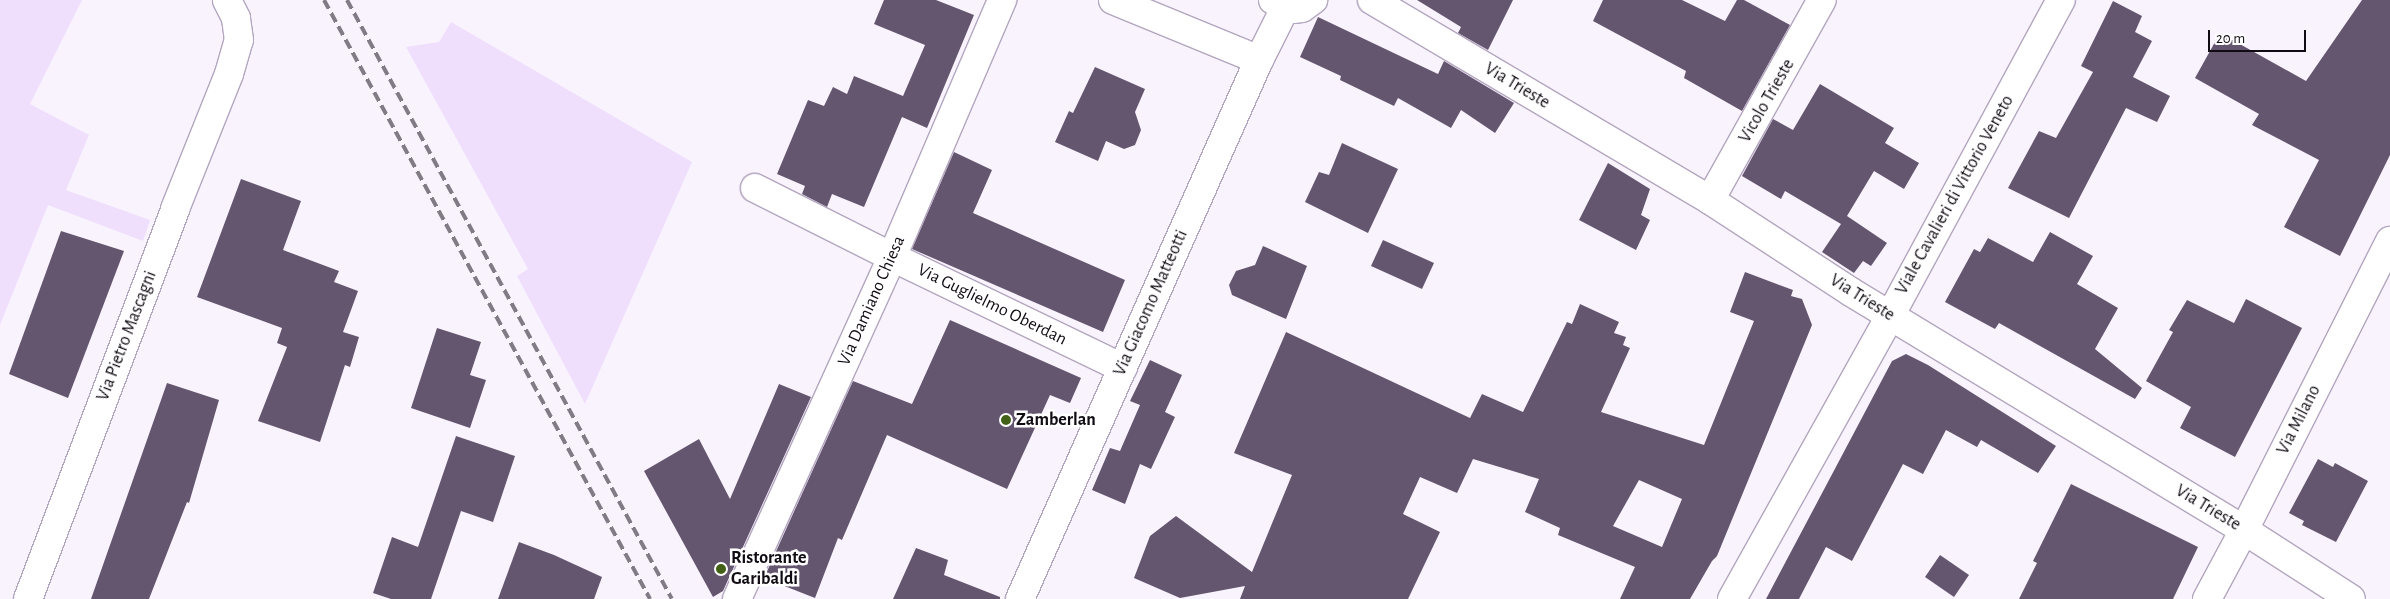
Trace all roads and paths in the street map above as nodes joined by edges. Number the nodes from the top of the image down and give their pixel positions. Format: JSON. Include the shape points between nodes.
{"nodes":[{"id":1,"x":227,"y":0,"type":"edge"},
{"id":2,"x":1002,"y":0,"type":"edge"},
{"id":3,"x":1113,"y":0,"type":"edge"},
{"id":4,"x":1313,"y":0,"type":"edge"},
{"id":5,"x":1372,"y":0,"type":"edge"},
{"id":6,"x":1822,"y":0,"type":"edge"},
{"id":7,"x":2061,"y":0,"type":"edge"},
{"id":8,"x":1279,"y":4,"type":"edge"},
{"id":9,"x":1259,"y":60,"type":"junction"},
{"id":10,"x":755,"y":188,"type":"dead end"},
{"id":11,"x":1710,"y":200,"type":"junction"},
{"id":12,"x":2390,"y":241,"type":"edge"},
{"id":13,"x":892,"y":257,"type":"junction"},
{"id":14,"x":1890,"y":316,"type":"junction"},
{"id":15,"x":1123,"y":368,"type":"junction"},
{"id":16,"x":2244,"y":530,"type":"junction"},
{"id":17,"x":28,"y":599,"type":"edge"},
{"id":18,"x":737,"y":599,"type":"edge"},
{"id":19,"x":1020,"y":599,"type":"edge"},
{"id":20,"x":1732,"y":599,"type":"edge"},
{"id":21,"x":2207,"y":599,"type":"edge"},
{"id":22,"x":2351,"y":599,"type":"edge"}],
"edges":[{"from":1,"to":17,"type":"street","name":"Via Pietro Mascagni","via":[[236,18],[239,40],[229,74]]},
{"from":2,"to":13,"type":"street","name":"Via Damiano Chiesa"},
{"from":3,"to":9,"type":"street"},
{"from":4,"to":8,"type":"street","via":[[1302,8]]},
{"from":5,"to":11,"type":"street","name":"Via Trieste"},
{"from":6,"to":11,"type":"street","name":"Vicolo Trieste"},
{"from":7,"to":14,"type":"street","name":"Viale Cavalieri di Vittorio Veneto"},
{"from":8,"to":9,"type":"street","name":"Via Giacomo Matteotti"},
{"from":9,"to":15,"type":"street","name":"Via Giacomo Matteotti"},
{"from":10,"to":13,"type":"street","name":"Via Guglielmo Oberdan"},
{"from":11,"to":14,"type":"street","name":"Via Trieste"},
{"from":12,"to":16,"type":"street","name":"Via Milano"},
{"from":13,"to":15,"type":"street","name":"Via Guglielmo Oberdan"},
{"from":13,"to":18,"type":"street","name":"Via Damiano Chiesa"},
{"from":14,"to":16,"type":"street","name":"Via Trieste"},
{"from":14,"to":20,"type":"street","name":"Viale Cavalieri di Vittorio Veneto"},
{"from":15,"to":19,"type":"street","name":"Via Giacomo Matteotti"},
{"from":16,"to":21,"type":"street","name":"Via Milano"},
{"from":16,"to":22,"type":"street","name":"Via Trieste"}]}
